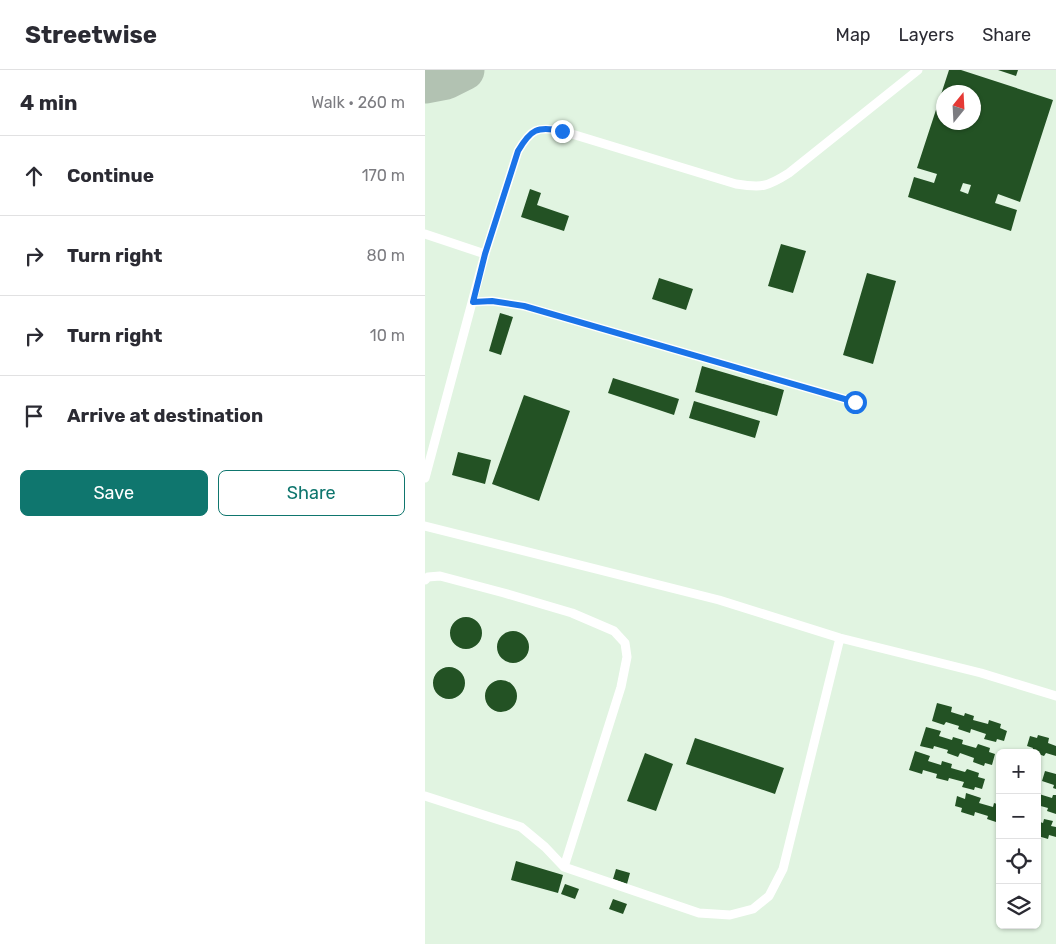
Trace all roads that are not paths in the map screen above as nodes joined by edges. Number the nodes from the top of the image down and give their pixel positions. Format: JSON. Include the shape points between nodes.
{"nodes":[{"id":1,"x":918,"y":70,"type":"edge"},
{"id":2,"x":425,"y":234,"type":"edge"},
{"id":3,"x":485,"y":254,"type":"junction"},
{"id":4,"x":473,"y":302,"type":"junction"},
{"id":5,"x":855,"y":402,"type":"dead end"},
{"id":6,"x":425,"y":478,"type":"edge"},
{"id":7,"x":425,"y":526,"type":"edge"},
{"id":8,"x":425,"y":580,"type":"edge"},
{"id":9,"x":840,"y":638,"type":"junction"},
{"id":10,"x":1056,"y":696,"type":"edge"},
{"id":11,"x":425,"y":796,"type":"edge"},
{"id":12,"x":564,"y":868,"type":"junction"}],
"edges":[{"from":1,"to":3,"type":"lane","via":[[789,173],[773,183],[757,187],[736,184],[562,131],[546,128],[534,131],[518,151]]},
{"from":2,"to":3,"type":"lane"},
{"from":3,"to":4,"type":"lane"},
{"from":4,"to":5,"type":"lane","via":[[524,306]]},
{"from":4,"to":6,"type":"lane"},
{"from":7,"to":9,"type":"lane","via":[[719,600]]},
{"from":8,"to":12,"type":"lane","via":[[440,576],[572,613],[615,631],[625,643],[627,657],[621,687]]},
{"from":9,"to":10,"type":"lane","via":[[981,673]]},
{"from":9,"to":12,"type":"lane","via":[[783,869],[769,896],[753,909],[730,916],[699,913]]},
{"from":11,"to":12,"type":"lane","via":[[521,827]]}]}
